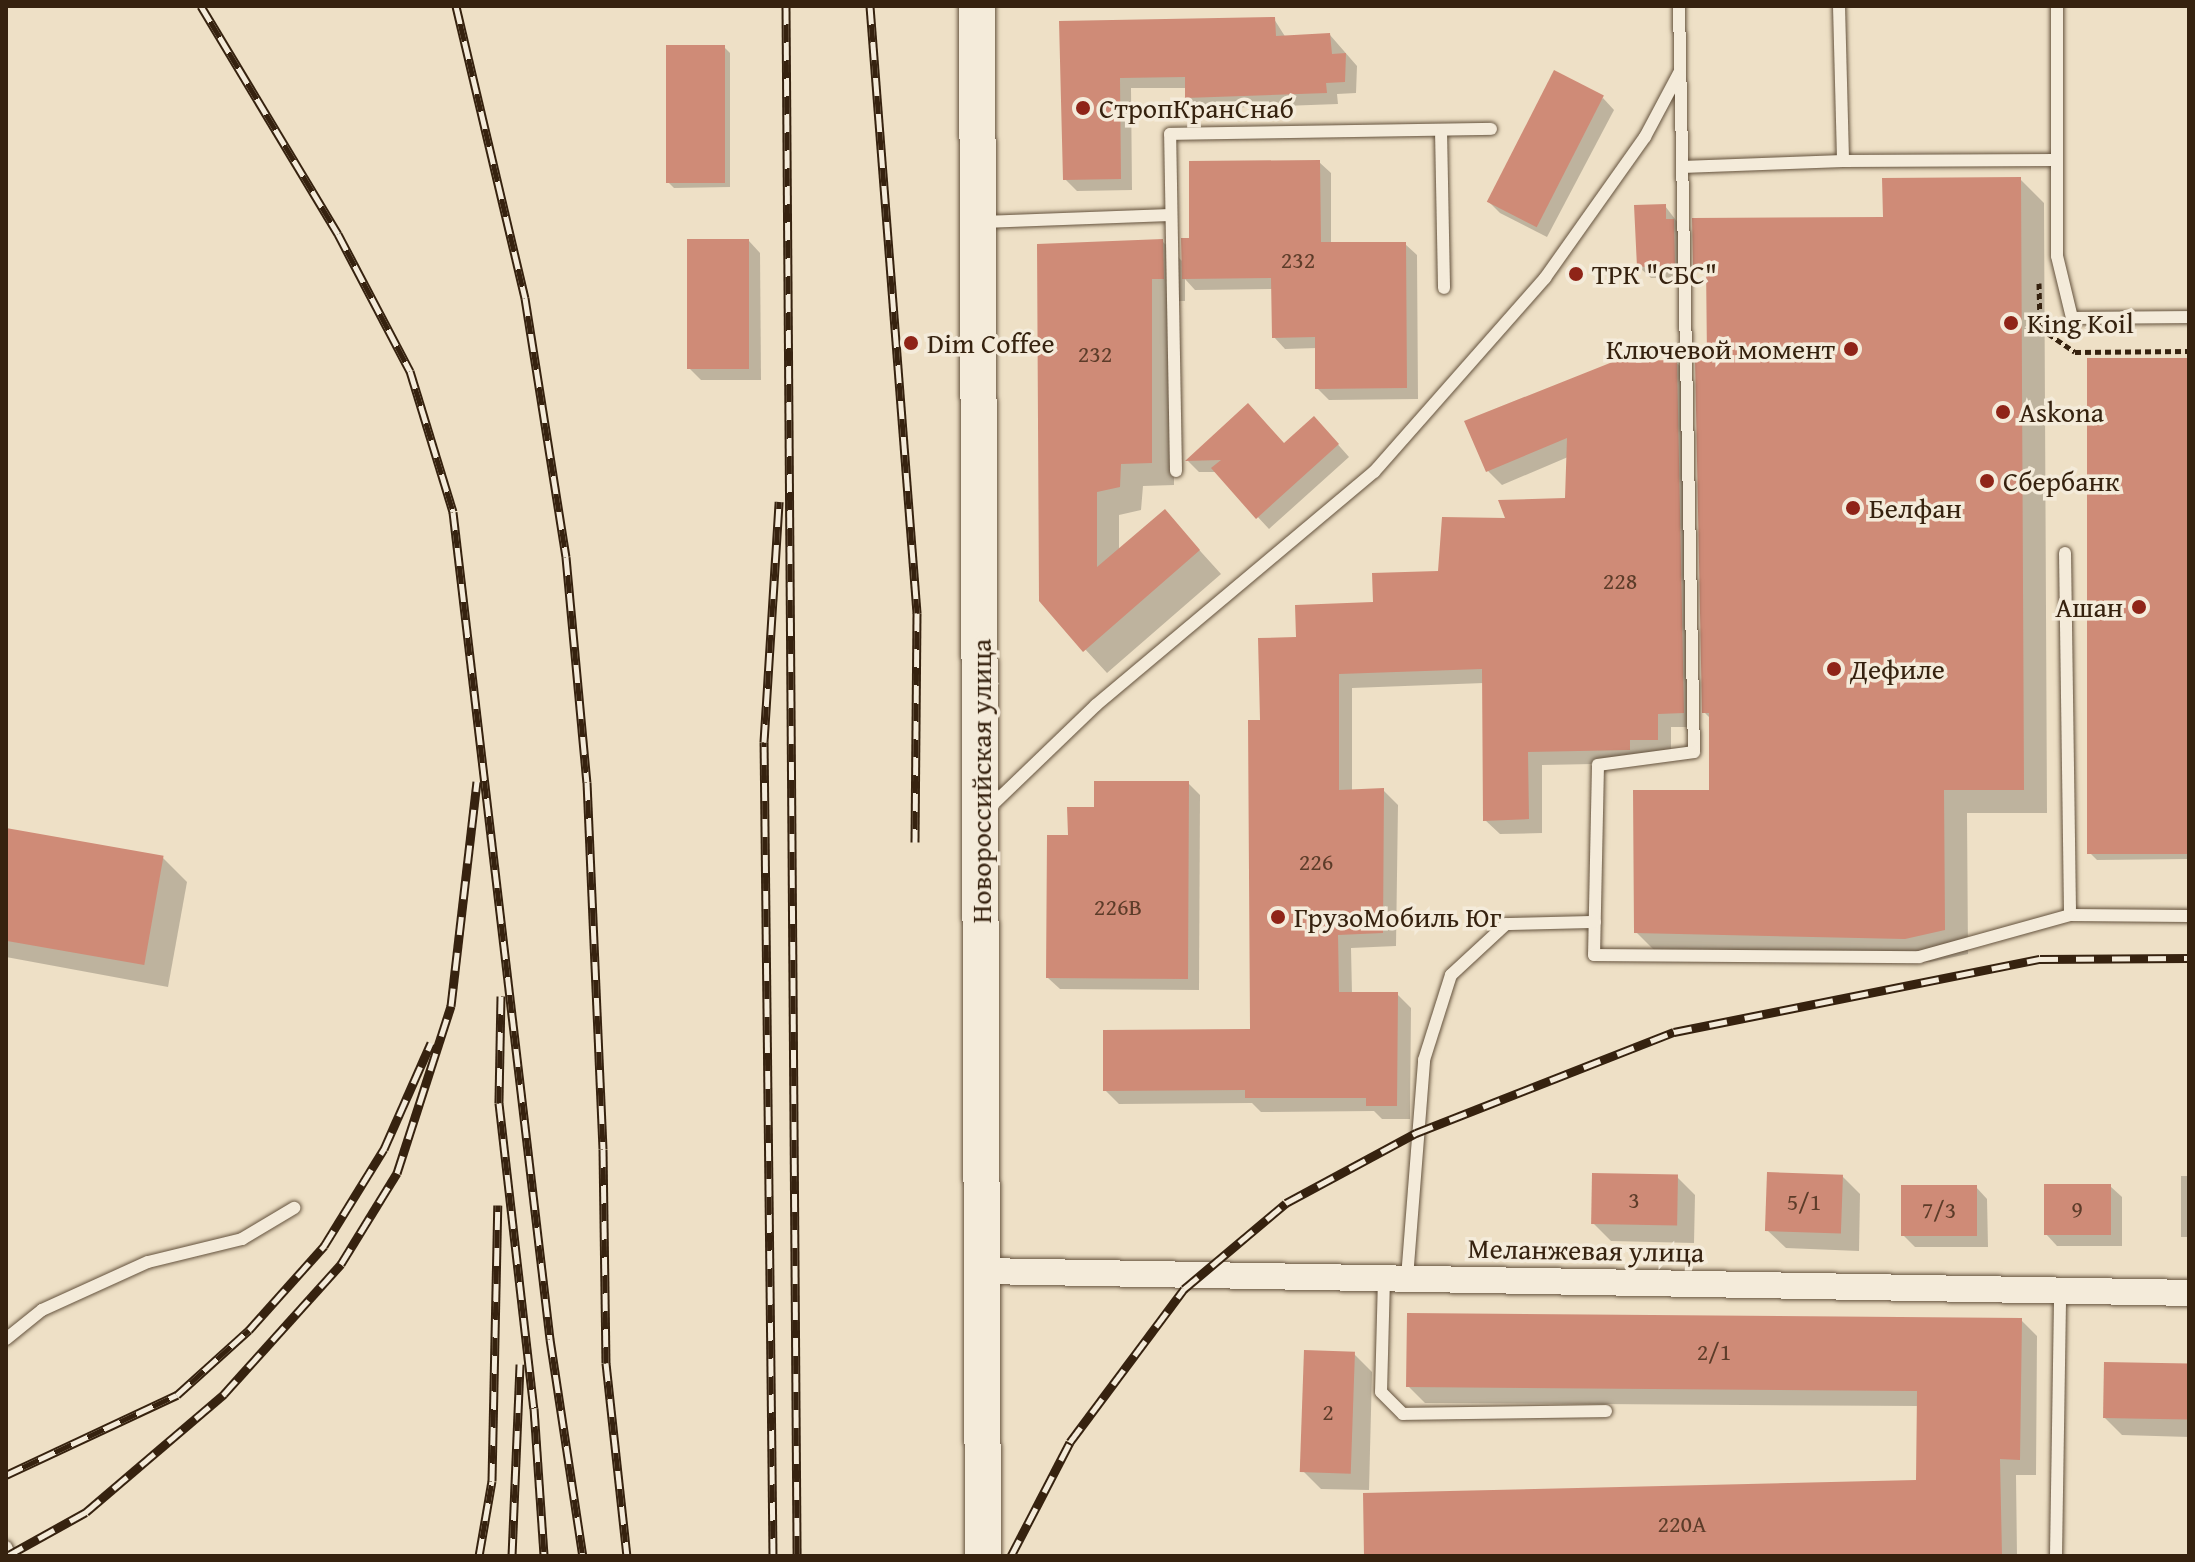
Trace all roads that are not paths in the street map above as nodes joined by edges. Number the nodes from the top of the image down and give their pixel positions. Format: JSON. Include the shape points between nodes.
{"nodes":[{"id":1,"x":977,"y":6,"type":"edge"},
{"id":2,"x":1679,"y":6,"type":"edge"},
{"id":3,"x":1839,"y":6,"type":"edge"},
{"id":4,"x":2057,"y":6,"type":"edge"},
{"id":5,"x":1680,"y":70,"type":"junction"},
{"id":6,"x":1491,"y":129,"type":"dead end"},
{"id":7,"x":1441,"y":130,"type":"junction"},
{"id":8,"x":2056,"y":160,"type":"junction"},
{"id":9,"x":1843,"y":161,"type":"junction"},
{"id":10,"x":1682,"y":167,"type":"junction"},
{"id":11,"x":1171,"y":215,"type":"junction"},
{"id":12,"x":979,"y":222,"type":"junction"},
{"id":13,"x":1444,"y":288,"type":"dead end"},
{"id":14,"x":2189,"y":317,"type":"edge"},
{"id":15,"x":1176,"y":471,"type":"dead end"},
{"id":16,"x":2065,"y":553,"type":"dead end"},
{"id":17,"x":981,"y":815,"type":"junction"},
{"id":18,"x":2070,"y":915,"type":"junction"},
{"id":19,"x":2189,"y":916,"type":"edge"},
{"id":20,"x":1595,"y":922,"type":"junction"},
{"id":21,"x":294,"y":1208,"type":"dead end"},
{"id":22,"x":982,"y":1271,"type":"junction"},
{"id":23,"x":1396,"y":1278,"type":"junction"},
{"id":24,"x":2060,"y":1290,"type":"junction"},
{"id":25,"x":2189,"y":1293,"type":"edge"},
{"id":26,"x":6,"y":1339,"type":"edge"},
{"id":27,"x":1606,"y":1411,"type":"dead end"},
{"id":28,"x":6,"y":1547,"type":"edge"},
{"id":29,"x":10,"y":1556,"type":"edge"},
{"id":30,"x":983,"y":1556,"type":"edge"},
{"id":31,"x":2056,"y":1556,"type":"edge"}],
"edges":[{"from":1,"to":12,"type":"main road","name":"Новороссийская улица"},
{"from":2,"to":5,"type":"lane"},
{"from":3,"to":9,"type":"lane"},
{"from":4,"to":8,"type":"lane"},
{"from":5,"to":10,"type":"lane"},
{"from":5,"to":17,"type":"lane","via":[[1645,137],[1545,278],[1374,472],[1096,705]]},
{"from":6,"to":7,"type":"lane"},
{"from":7,"to":11,"type":"lane","via":[[1170,134]]},
{"from":7,"to":13,"type":"lane"},
{"from":8,"to":9,"type":"lane"},
{"from":8,"to":14,"type":"lane","via":[[2057,256],[2072,318]]},
{"from":9,"to":10,"type":"lane"},
{"from":10,"to":20,"type":"lane","via":[[1694,752],[1598,765]]},
{"from":11,"to":12,"type":"lane"},
{"from":11,"to":15,"type":"lane"},
{"from":12,"to":17,"type":"main road","name":"Новороссийская улица"},
{"from":16,"to":18,"type":"lane"},
{"from":17,"to":22,"type":"main road","name":"Новороссийская улица"},
{"from":18,"to":19,"type":"lane"},
{"from":18,"to":20,"type":"lane","via":[[1919,957],[1594,955]]},
{"from":20,"to":23,"type":"lane","via":[[1506,924],[1451,975],[1424,1060]]},
{"from":21,"to":26,"type":"lane","via":[[242,1239],[148,1262],[42,1310]]},
{"from":22,"to":23,"type":"street","name":"Меланжевая улица"},
{"from":22,"to":30,"type":"main road","name":"Новороссийская улица"},
{"from":23,"to":24,"type":"street","name":"Меланжевая улица"},
{"from":23,"to":27,"type":"lane","via":[[1381,1392],[1403,1414]]},
{"from":24,"to":25,"type":"street","name":"Меланжевая улица"},
{"from":24,"to":31,"type":"lane"},
{"from":28,"to":29,"type":"lane"}]}
